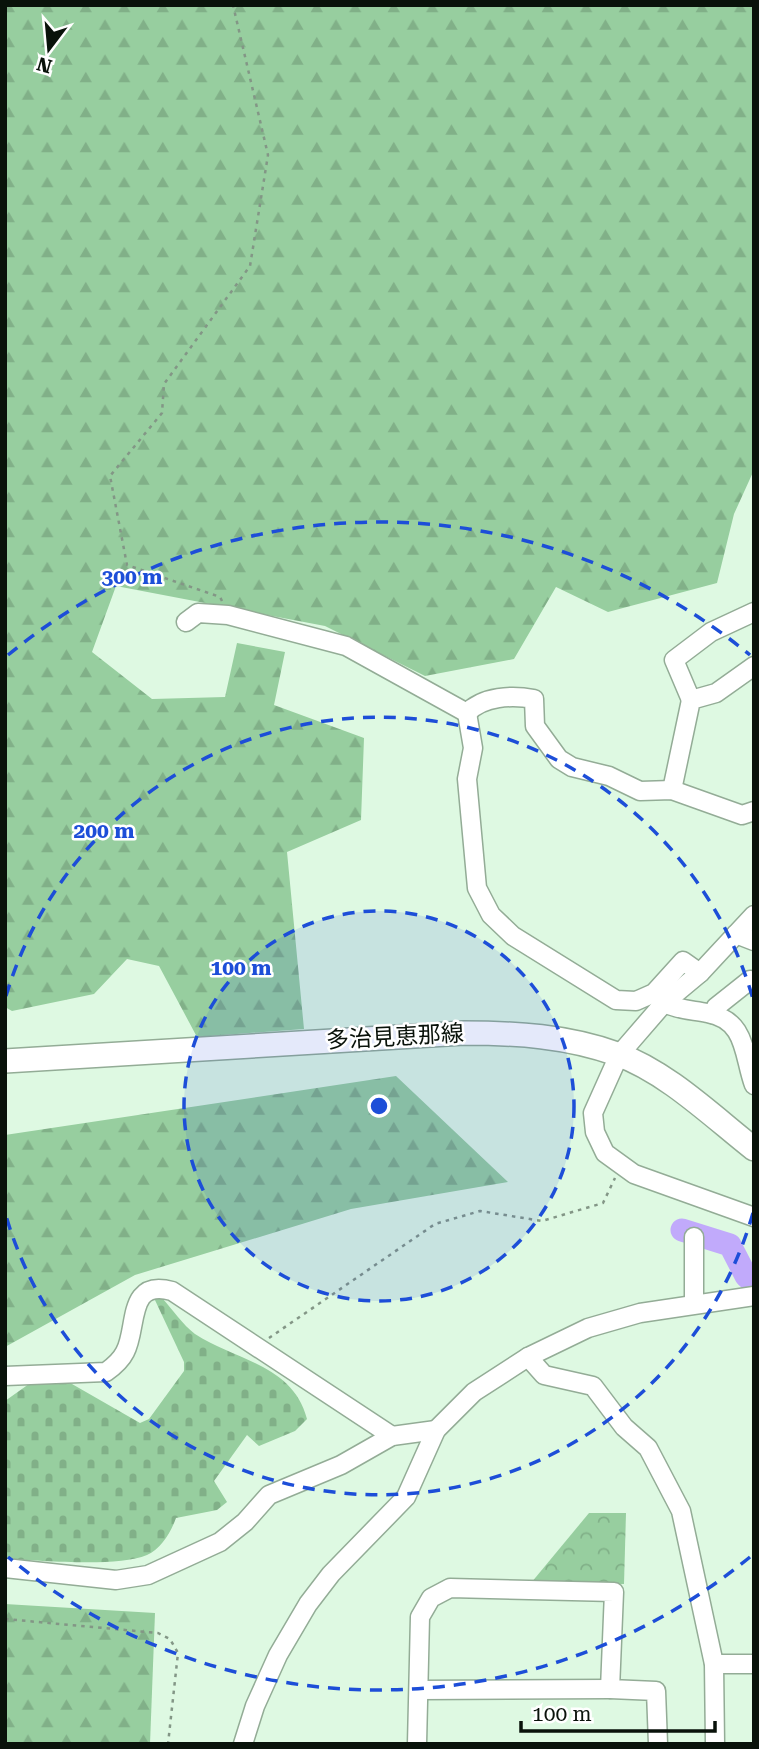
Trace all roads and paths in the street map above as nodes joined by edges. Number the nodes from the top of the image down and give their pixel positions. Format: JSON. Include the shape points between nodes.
{"nodes":[{"id":1,"x":233,"y":5,"type":"edge"},
{"id":2,"x":754,"y":612,"type":"edge"},
{"id":3,"x":226,"y":614,"type":"junction"},
{"id":4,"x":186,"y":622,"type":"dead end"},
{"id":5,"x":754,"y":666,"type":"edge"},
{"id":6,"x":691,"y":699,"type":"junction"},
{"id":7,"x":467,"y":713,"type":"junction"},
{"id":8,"x":671,"y":790,"type":"junction"},
{"id":9,"x":754,"y":811,"type":"edge"},
{"id":10,"x":754,"y":915,"type":"edge"},
{"id":11,"x":736,"y":933,"type":"junction"},
{"id":12,"x":754,"y":941,"type":"edge"},
{"id":13,"x":700,"y":974,"type":"junction"},
{"id":14,"x":750,"y":981,"type":"dead end"},
{"id":15,"x":664,"y":1003,"type":"junction"},
{"id":16,"x":713,"y":1014,"type":"junction"},
{"id":17,"x":619,"y":1055,"type":"junction"},
{"id":18,"x":5,"y":1061,"type":"edge"},
{"id":19,"x":754,"y":1085,"type":"edge"},
{"id":20,"x":754,"y":1149,"type":"edge"},
{"id":21,"x":621,"y":1166,"type":"junction"},
{"id":22,"x":754,"y":1217,"type":"edge"},
{"id":23,"x":694,"y":1237,"type":"dead end"},
{"id":24,"x":754,"y":1296,"type":"edge"},
{"id":25,"x":694,"y":1304,"type":"junction"},
{"id":26,"x":258,"y":1346,"type":"junction"},
{"id":27,"x":528,"y":1357,"type":"junction"},
{"id":28,"x":5,"y":1376,"type":"edge"},
{"id":29,"x":436,"y":1430,"type":"junction"},
{"id":30,"x":392,"y":1436,"type":"junction"},
{"id":31,"x":5,"y":1568,"type":"edge"},
{"id":32,"x":5,"y":1619,"type":"edge"},
{"id":33,"x":714,"y":1664,"type":"junction"},
{"id":34,"x":754,"y":1664,"type":"edge"},
{"id":35,"x":610,"y":1689,"type":"junction"},
{"id":36,"x":419,"y":1690,"type":"junction"},
{"id":37,"x":168,"y":1744,"type":"edge"},
{"id":38,"x":243,"y":1744,"type":"edge"},
{"id":39,"x":417,"y":1744,"type":"edge"},
{"id":40,"x":658,"y":1744,"type":"edge"},
{"id":41,"x":715,"y":1744,"type":"edge"}],
"edges":[{"from":1,"to":3,"type":"path","via":[[268,155],[250,266],[164,384],[162,413],[110,475],[127,565],[220,597]]},
{"from":2,"to":6,"type":"street","via":[[711,632],[674,660]]},
{"from":3,"to":4,"type":"street","via":[[198,613]]},
{"from":3,"to":7,"type":"street","via":[[346,646]]},
{"from":5,"to":6,"type":"street","via":[[716,693]]},
{"from":6,"to":8,"type":"street"},
{"from":7,"to":8,"type":"street","via":[[476,704],[516,695],[534,699],[535,726],[559,759],[640,791]]},
{"from":7,"to":13,"type":"street","via":[[473,748],[467,779],[477,888],[491,915],[513,936],[615,1000],[636,1001],[654,993],[683,961]]},
{"from":8,"to":9,"type":"street","via":[[742,815]]},
{"from":10,"to":11,"type":"street"},
{"from":11,"to":12,"type":"street"},
{"from":11,"to":13,"type":"street"},
{"from":13,"to":15,"type":"street"},
{"from":14,"to":16,"type":"street"},
{"from":15,"to":16,"type":"street"},
{"from":15,"to":17,"type":"street"},
{"from":16,"to":19,"type":"street","via":[[737,1028]]},
{"from":17,"to":18,"type":"main road","name":"多治見恵那線","via":[[528,1033],[464,1033]]},
{"from":17,"to":20,"type":"main road","name":"多治見恵那線","via":[[668,1083]]},
{"from":17,"to":21,"type":"street","via":[[593,1113],[595,1132],[605,1153]]},
{"from":21,"to":22,"type":"street"},
{"from":21,"to":26,"type":"path","via":[[603,1203],[542,1221],[480,1211],[435,1224]]},
{"from":23,"to":25,"type":"street"},
{"from":24,"to":25,"type":"street"},
{"from":25,"to":27,"type":"street","via":[[613,1320]]},
{"from":26,"to":28,"type":"street","via":[[172,1291],[152,1289],[136,1306],[126,1351],[106,1373]]},
{"from":26,"to":30,"type":"street"},
{"from":27,"to":29,"type":"street","via":[[474,1392]]},
{"from":27,"to":33,"type":"street","via":[[544,1375],[593,1386],[624,1427],[648,1448],[681,1511]]},
{"from":29,"to":30,"type":"street"},
{"from":29,"to":38,"type":"street","via":[[406,1497],[331,1574],[309,1604],[278,1655]]},
{"from":30,"to":31,"type":"street","via":[[341,1465],[269,1495],[220,1542],[148,1575],[116,1580]]},
{"from":32,"to":37,"type":"path","via":[[158,1633],[170,1639],[178,1653]]},
{"from":33,"to":34,"type":"street"},
{"from":33,"to":41,"type":"street"},
{"from":35,"to":36,"type":"street"},
{"from":35,"to":36,"type":"street","via":[[614,1592],[450,1588],[431,1598],[420,1617]]},
{"from":35,"to":40,"type":"street","via":[[656,1691]]},
{"from":36,"to":39,"type":"street"}]}
